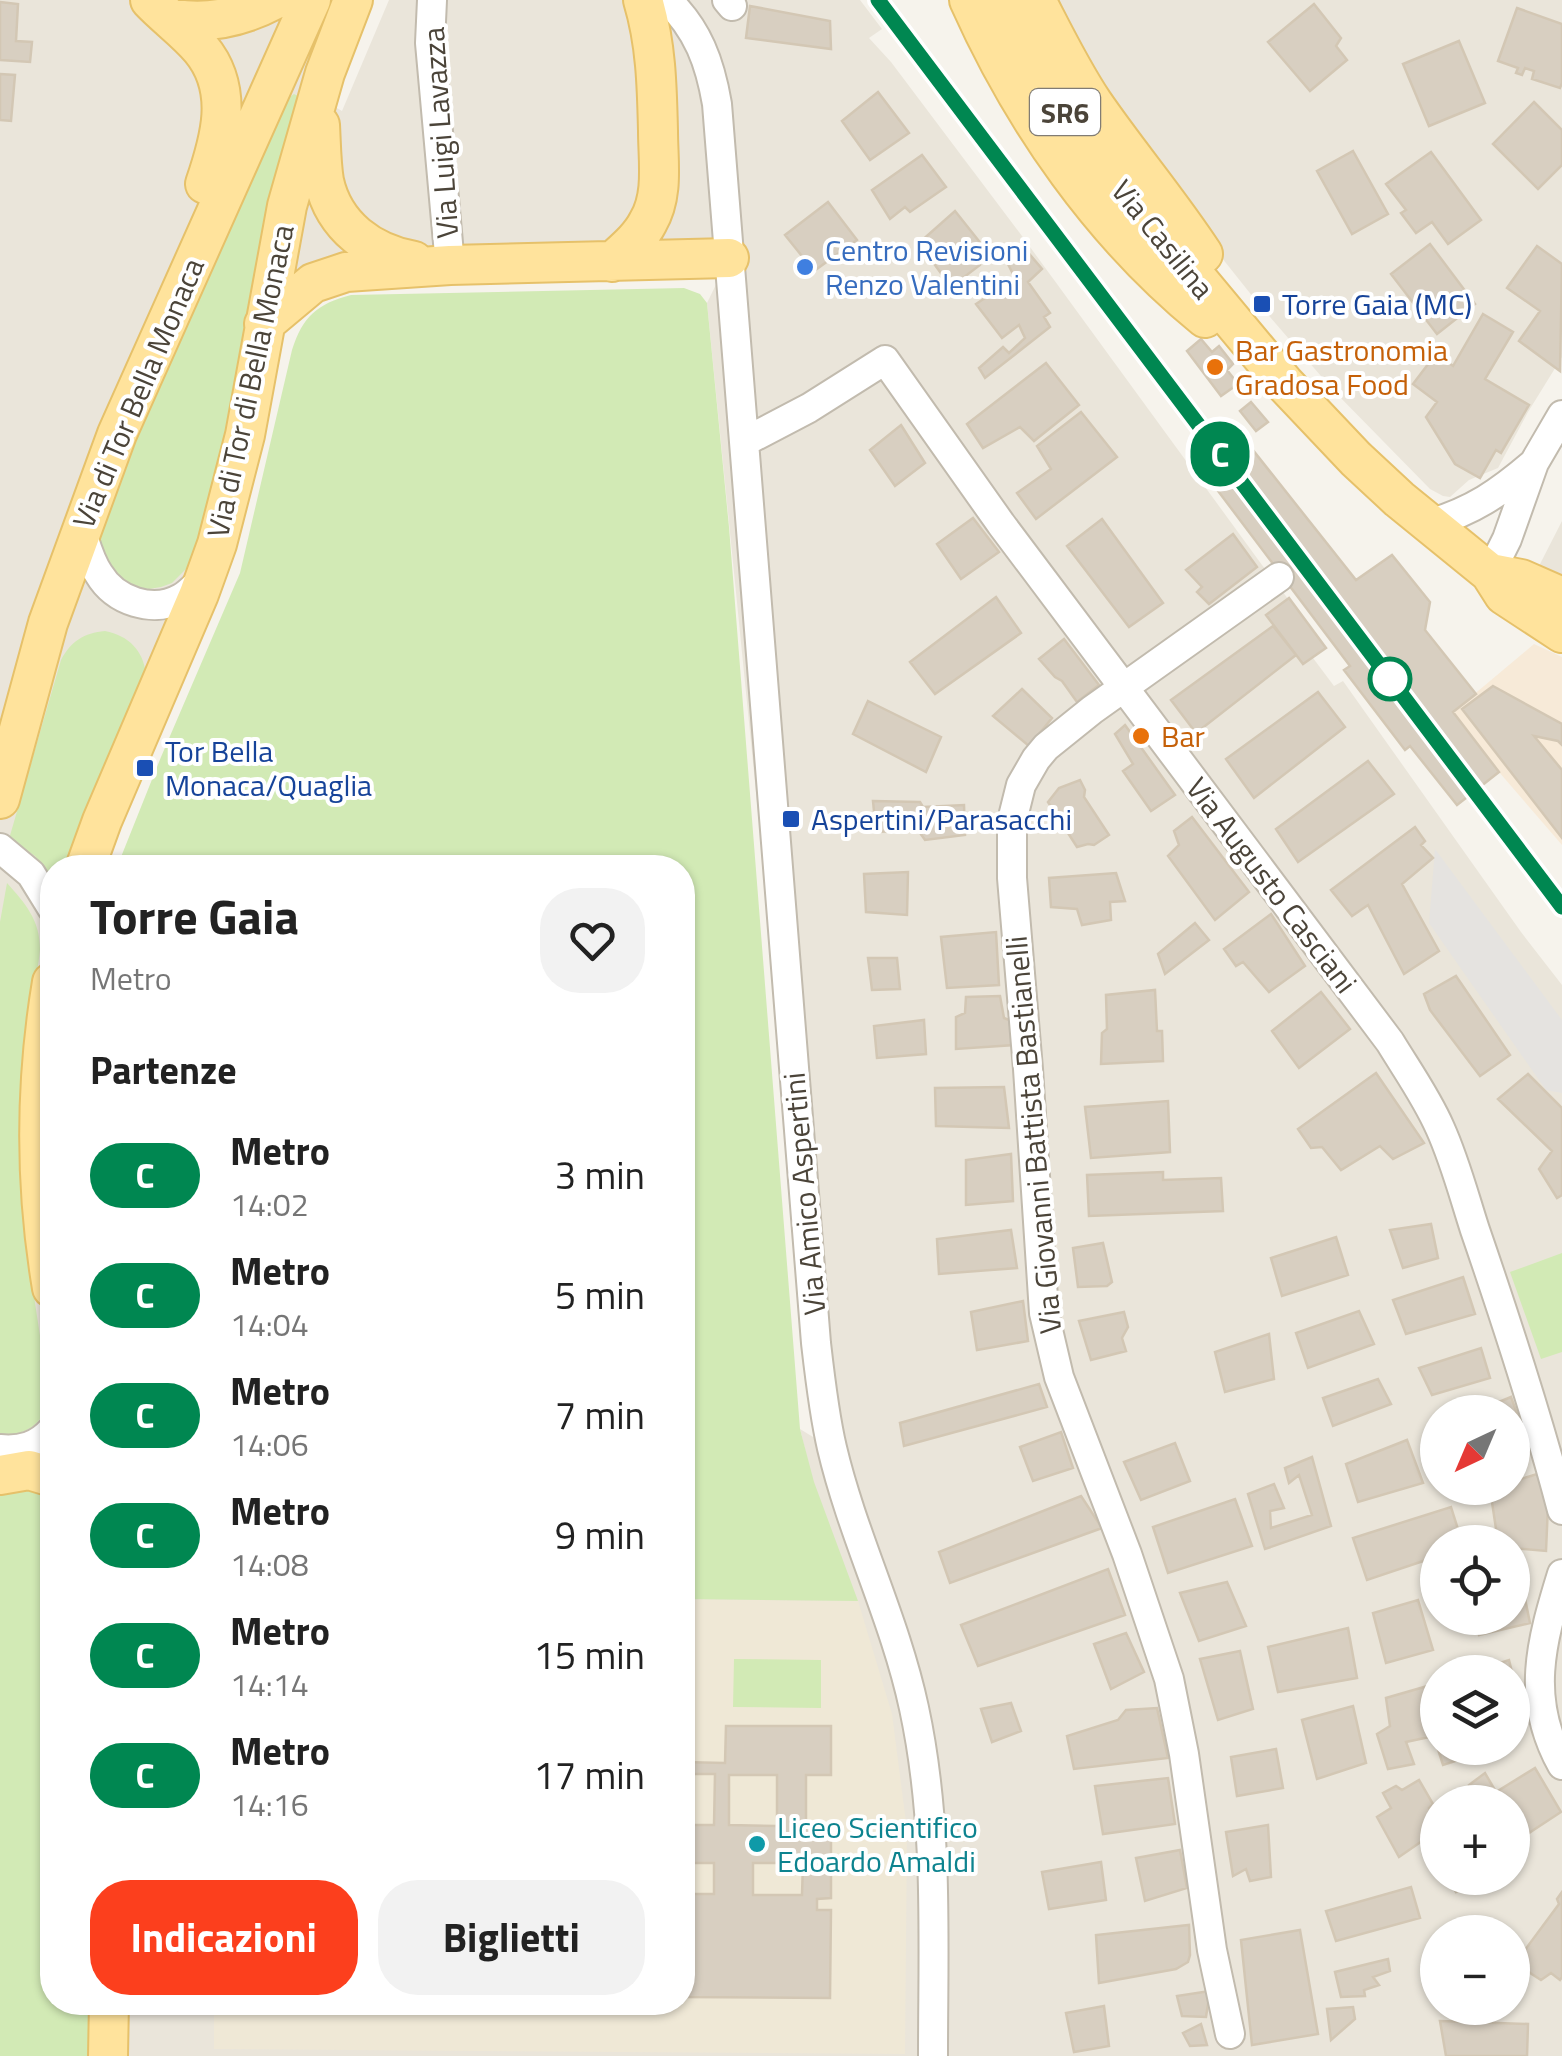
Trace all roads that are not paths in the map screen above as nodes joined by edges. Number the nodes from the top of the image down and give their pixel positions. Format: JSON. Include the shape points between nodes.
{"nodes":[{"id":1,"x":274,"y":0,"type":"edge"},
{"id":2,"x":310,"y":0,"type":"edge"},
{"id":3,"x":353,"y":0,"type":"edge"},
{"id":4,"x":432,"y":0,"type":"edge"},
{"id":5,"x":643,"y":0,"type":"edge"},
{"id":6,"x":667,"y":0,"type":"edge"},
{"id":7,"x":969,"y":0,"type":"edge"},
{"id":8,"x":1003,"y":0,"type":"edge"},
{"id":9,"x":1036,"y":0,"type":"edge"},
{"id":10,"x":159,"y":9,"type":"edge"},
{"id":11,"x":318,"y":97,"type":"junction"},
{"id":12,"x":729,"y":258,"type":"junction"},
{"id":13,"x":612,"y":262,"type":"junction"},
{"id":14,"x":443,"y":265,"type":"junction"},
{"id":15,"x":264,"y":324,"type":"junction"},
{"id":16,"x":164,"y":326,"type":"junction"},
{"id":17,"x":1284,"y":383,"type":"junction"},
{"id":18,"x":1562,"y":414,"type":"edge"},
{"id":19,"x":744,"y":442,"type":"junction"},
{"id":20,"x":1541,"y":452,"type":"junction"},
{"id":21,"x":1429,"y":524,"type":"junction"},
{"id":22,"x":81,"y":530,"type":"junction"},
{"id":23,"x":1490,"y":573,"type":"junction"},
{"id":24,"x":207,"y":575,"type":"junction"},
{"id":25,"x":1279,"y":577,"type":"dead end"},
{"id":26,"x":1562,"y":597,"type":"edge"},
{"id":27,"x":1562,"y":634,"type":"edge"},
{"id":28,"x":1124,"y":688,"type":"junction"},
{"id":29,"x":0,"y":800,"type":"edge"},
{"id":30,"x":0,"y":848,"type":"edge"},
{"id":31,"x":90,"y":855,"type":"edge"},
{"id":32,"x":40,"y":889,"type":"edge"},
{"id":33,"x":40,"y":1102,"type":"edge"},
{"id":34,"x":40,"y":1150,"type":"edge"},
{"id":35,"x":40,"y":1441,"type":"edge"},
{"id":36,"x":0,"y":1449,"type":"edge"},
{"id":37,"x":40,"y":1473,"type":"edge"},
{"id":38,"x":0,"y":1475,"type":"edge"},
{"id":39,"x":1562,"y":1510,"type":"edge"},
{"id":40,"x":1562,"y":1574,"type":"edge"},
{"id":41,"x":1554,"y":1622,"type":"edge"},
{"id":42,"x":1562,"y":1766,"type":"edge"},
{"id":43,"x":109,"y":2015,"type":"edge"},
{"id":44,"x":1230,"y":2034,"type":"dead end"},
{"id":45,"x":108,"y":2056,"type":"edge"},
{"id":46,"x":933,"y":2056,"type":"edge"}],
"edges":[{"from":1,"to":10,"type":"main road","via":[[243,14],[191,22]]},
{"from":2,"to":16,"type":"main road","name":"Via di Tor Bella Monaca"},
{"from":3,"to":11,"type":"main road","name":"Via di Tor di Bella Monaca"},
{"from":4,"to":14,"type":"street","name":"Via Luigi Lavazza"},
{"from":5,"to":13,"type":"main road","via":[[656,65],[658,194],[642,231]]},
{"from":6,"to":12,"type":"street","name":"Via Amico Aspertini","via":[[693,30],[712,77]]},
{"from":7,"to":17,"type":"main road","via":[[1030,116],[1094,206],[1180,298]]},
{"from":8,"to":17,"type":"main road","name":"Via Casilina","number":"SR6","via":[[1069,119]]},
{"from":9,"to":17,"type":"main road","via":[[1085,90],[1171,206]]},
{"from":10,"to":16,"type":"main road","via":[[211,65],[222,117]]},
{"from":11,"to":14,"type":"main road","via":[[324,178],[337,212],[377,250]]},
{"from":11,"to":15,"type":"main road","name":"Via di Tor di Bella Monaca"},
{"from":12,"to":13,"type":"main road"},
{"from":12,"to":19,"type":"street","name":"Via Amico Aspertini"},
{"from":13,"to":14,"type":"main road"},
{"from":14,"to":15,"type":"main road","via":[[334,275],[303,290]]},
{"from":15,"to":24,"type":"main road","name":"Via di Tor di Bella Monaca","via":[[236,474]]},
{"from":16,"to":22,"type":"main road","name":"Via di Tor Bella Monaca"},
{"from":17,"to":21,"type":"main road","name":"Via Casilina","number":"SR6"},
{"from":18,"to":20,"type":"street"},
{"from":19,"to":28,"type":"street","name":"Via Augusto Casciani","via":[[885,360]]},
{"from":19,"to":46,"type":"street","name":"Via Amico Aspertini","via":[[816,1343],[832,1448],[904,1666],[923,1754],[933,1842]]},
{"from":20,"to":21,"type":"street","via":[[1502,490]]},
{"from":20,"to":23,"type":"street"},
{"from":21,"to":23,"type":"main road","name":"Via Casilina","number":"SR6"},
{"from":22,"to":24,"type":"street","via":[[100,576],[128,600],[166,604]]},
{"from":22,"to":29,"type":"main road","name":"Via di Tor Bella Monaca"},
{"from":23,"to":26,"type":"main road","name":"Via Casilina","number":"SR6"},
{"from":23,"to":27,"type":"main road","name":"Via Casilina","number":"SR6","via":[[1504,595]]},
{"from":24,"to":31,"type":"main road","name":"Via di Tor di Bella Monaca"},
{"from":25,"to":28,"type":"street","name":"Via Giovanni Battista Bastianelli"},
{"from":28,"to":39,"type":"street","name":"Via Augusto Casciani","via":[[1390,1042],[1439,1126]]},
{"from":28,"to":44,"type":"street","name":"Via Giovanni Battista Bastianelli","via":[[1036,759],[1012,821],[1044,1313],[1059,1378],[1170,1679]]},
{"from":30,"to":32,"type":"street"},
{"from":33,"to":34,"type":"main road"},
{"from":35,"to":36,"type":"street"},
{"from":37,"to":38,"type":"main road"},
{"from":40,"to":41,"type":"street"},
{"from":41,"to":42,"type":"street","via":[[1539,1667],[1541,1714]]},
{"from":43,"to":45,"type":"main road"}]}
